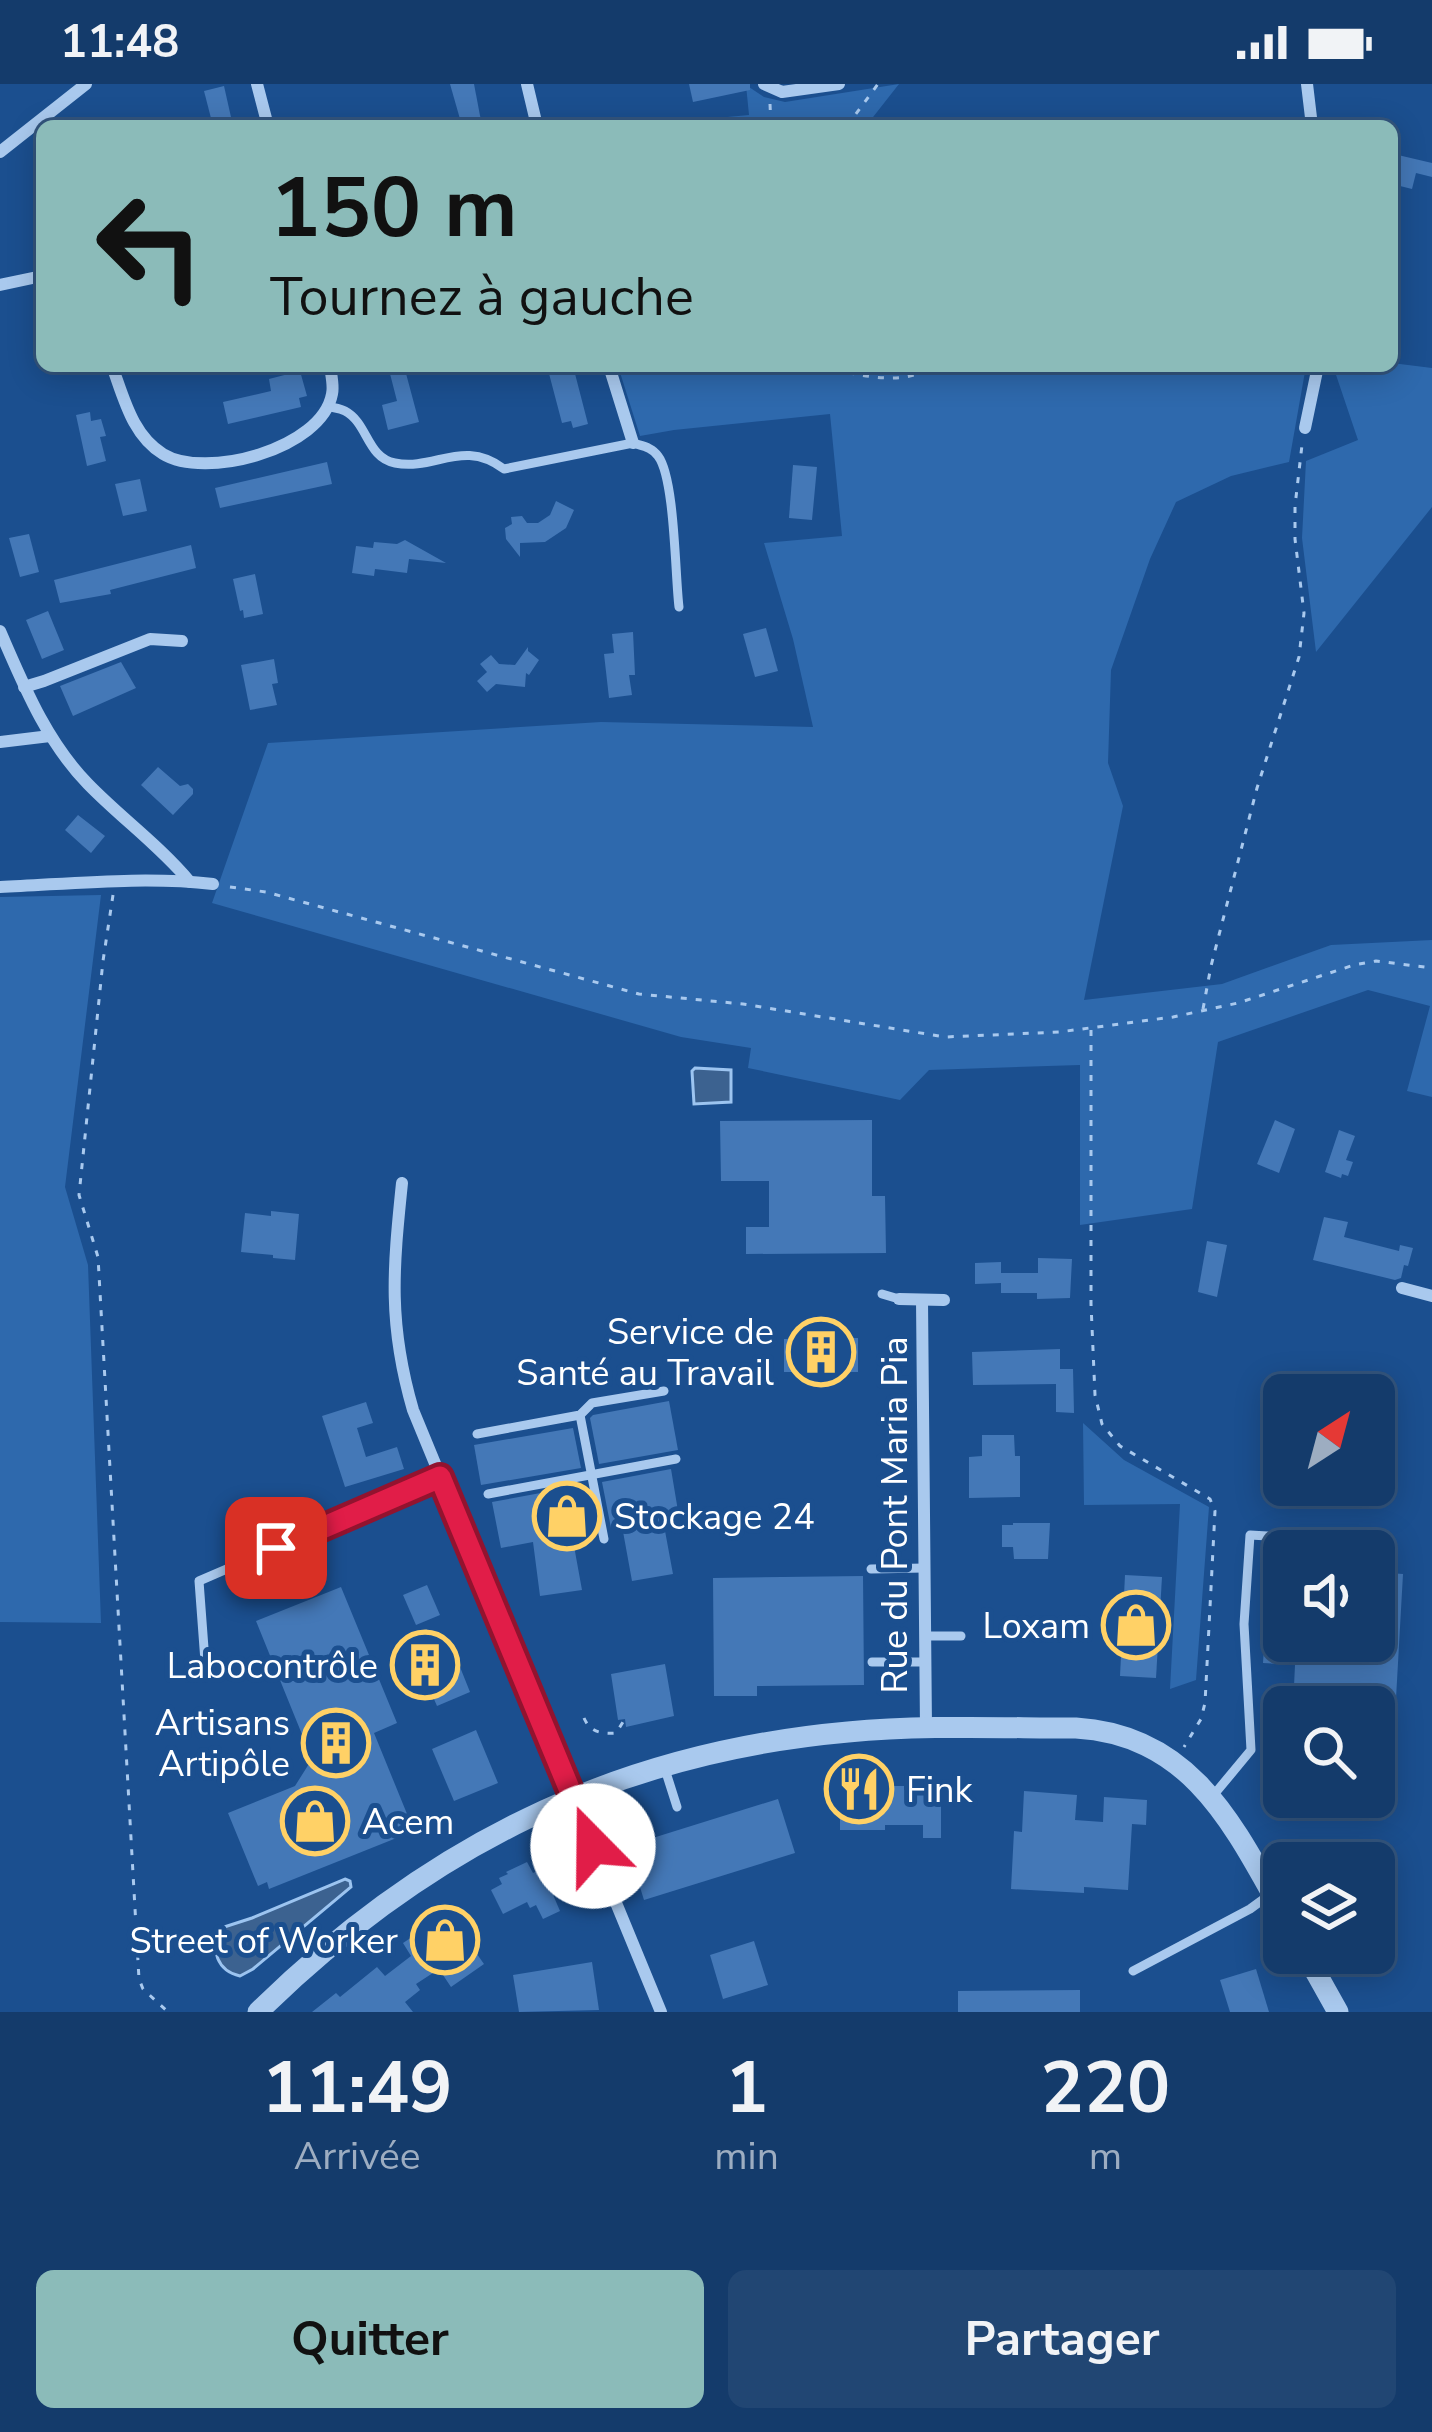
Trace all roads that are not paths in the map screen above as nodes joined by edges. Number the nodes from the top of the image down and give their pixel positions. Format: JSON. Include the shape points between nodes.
{"nodes":[{"id":1,"x":86,"y":84,"type":"edge"},
{"id":2,"x":257,"y":84,"type":"edge"},
{"id":3,"x":527,"y":84,"type":"edge"},
{"id":4,"x":1306,"y":84,"type":"edge"},
{"id":5,"x":835,"y":85,"type":"edge"},
{"id":6,"x":767,"y":86,"type":"edge"},
{"id":7,"x":40,"y":120,"type":"edge"},
{"id":8,"x":266,"y":120,"type":"edge"},
{"id":9,"x":536,"y":120,"type":"edge"},
{"id":10,"x":1311,"y":120,"type":"edge"},
{"id":11,"x":36,"y":124,"type":"edge"},
{"id":12,"x":0,"y":152,"type":"edge"},
{"id":13,"x":36,"y":277,"type":"edge"},
{"id":14,"x":0,"y":285,"type":"edge"},
{"id":15,"x":114,"y":372,"type":"edge"},
{"id":16,"x":330,"y":372,"type":"edge"},
{"id":17,"x":611,"y":372,"type":"edge"},
{"id":18,"x":1317,"y":372,"type":"edge"},
{"id":19,"x":326,"y":406,"type":"junction"},
{"id":20,"x":1305,"y":428,"type":"road end"},
{"id":21,"x":633,"y":443,"type":"junction"},
{"id":22,"x":679,"y":607,"type":"dead end"},
{"id":23,"x":0,"y":631,"type":"edge"},
{"id":24,"x":182,"y":641,"type":"dead end"},
{"id":25,"x":24,"y":687,"type":"junction"},
{"id":26,"x":50,"y":736,"type":"junction"},
{"id":27,"x":0,"y":742,"type":"edge"},
{"id":28,"x":190,"y":881,"type":"junction"},
{"id":29,"x":213,"y":884,"type":"road end"},
{"id":30,"x":0,"y":887,"type":"edge"},
{"id":31,"x":402,"y":1183,"type":"dead end"},
{"id":32,"x":1402,"y":1288,"type":"dead end"},
{"id":33,"x":882,"y":1294,"type":"dead end"},
{"id":34,"x":1432,"y":1296,"type":"edge"},
{"id":35,"x":899,"y":1299,"type":"joint"},
{"id":36,"x":922,"y":1300,"type":"junction"},
{"id":37,"x":944,"y":1300,"type":"joint"},
{"id":38,"x":960,"y":1300,"type":"dead end"},
{"id":39,"x":664,"y":1391,"type":"dead end"},
{"id":40,"x":580,"y":1415,"type":"junction"},
{"id":41,"x":477,"y":1434,"type":"dead end"},
{"id":42,"x":676,"y":1459,"type":"dead end"},
{"id":43,"x":591,"y":1475,"type":"junction"},
{"id":44,"x":440,"y":1477,"type":"junction"},
{"id":45,"x":488,"y":1494,"type":"dead end"},
{"id":46,"x":1263,"y":1536,"type":"edge"},
{"id":47,"x":604,"y":1539,"type":"dead end"},
{"id":48,"x":925,"y":1568,"type":"junction"},
{"id":49,"x":871,"y":1569,"type":"dead end"},
{"id":50,"x":925,"y":1636,"type":"junction"},
{"id":51,"x":961,"y":1636,"type":"dead end"},
{"id":52,"x":925,"y":1662,"type":"junction"},
{"id":53,"x":872,"y":1663,"type":"dead end"},
{"id":54,"x":206,"y":1675,"type":"dead end"},
{"id":55,"x":926,"y":1728,"type":"junction"},
{"id":56,"x":664,"y":1766,"type":"junction"},
{"id":57,"x":573,"y":1797,"type":"junction"},
{"id":58,"x":1212,"y":1797,"type":"junction"},
{"id":59,"x":677,"y":1807,"type":"dead end"},
{"id":60,"x":1263,"y":1877,"type":"edge"},
{"id":61,"x":1263,"y":1900,"type":"edge"},
{"id":62,"x":1133,"y":1971,"type":"dead end"},
{"id":63,"x":1317,"y":1974,"type":"edge"},
{"id":64,"x":258,"y":2012,"type":"edge"},
{"id":65,"x":661,"y":2012,"type":"edge"},
{"id":66,"x":1338,"y":2012,"type":"edge"}],
"edges":[{"from":1,"to":7,"type":"street"},
{"from":2,"to":8,"type":"street"},
{"from":3,"to":9,"type":"street"},
{"from":4,"to":10,"type":"street"},
{"from":5,"to":6,"type":"street","via":[[782,92]]},
{"from":11,"to":12,"type":"street"},
{"from":13,"to":14,"type":"street"},
{"from":15,"to":19,"type":"street","via":[[145,440],[191,464],[280,448],[312,428]]},
{"from":16,"to":19,"type":"street"},
{"from":17,"to":21,"type":"street"},
{"from":18,"to":20,"type":"street"},
{"from":19,"to":21,"type":"lane","via":[[346,412],[390,463],[481,455],[504,469]]},
{"from":21,"to":22,"type":"lane","via":[[652,449],[665,472]]},
{"from":23,"to":25,"type":"street"},
{"from":24,"to":25,"type":"street","via":[[150,639]]},
{"from":25,"to":26,"type":"street"},
{"from":26,"to":27,"type":"street"},
{"from":26,"to":28,"type":"street","via":[[86,782]]},
{"from":28,"to":29,"type":"street"},
{"from":28,"to":30,"type":"street"},
{"from":31,"to":44,"type":"street","via":[[395,1330],[413,1410]]},
{"from":32,"to":34,"type":"street"},
{"from":33,"to":35,"type":"lane"},
{"from":35,"to":36,"type":"street"},
{"from":36,"to":37,"type":"street"},
{"from":36,"to":48,"type":"street","name":"Rue du Pont Maria Pia"},
{"from":37,"to":38,"type":"lane"},
{"from":39,"to":40,"type":"lane","via":[[592,1403]]},
{"from":40,"to":41,"type":"lane"},
{"from":40,"to":43,"type":"lane"},
{"from":42,"to":43,"type":"lane"},
{"from":43,"to":45,"type":"lane"},
{"from":43,"to":47,"type":"lane"},
{"from":44,"to":54,"type":"lane","via":[[199,1581]]},
{"from":44,"to":57,"type":"street"},
{"from":46,"to":58,"type":"lane","via":[[1250,1535],[1244,1624],[1251,1750]]},
{"from":48,"to":49,"type":"lane"},
{"from":48,"to":50,"type":"street","name":"Rue du Pont Maria Pia"},
{"from":50,"to":51,"type":"lane"},
{"from":50,"to":52,"type":"street","name":"Rue du Pont Maria Pia"},
{"from":52,"to":53,"type":"lane"},
{"from":52,"to":55,"type":"street","name":"Rue du Pont Maria Pia"},
{"from":55,"to":56,"type":"street","via":[[804,1737]]},
{"from":55,"to":58,"type":"street","via":[[1094,1729],[1174,1763]]},
{"from":56,"to":57,"type":"street"},
{"from":56,"to":59,"type":"lane"},
{"from":57,"to":64,"type":"street","via":[[491,1834],[400,1891]]},
{"from":57,"to":65,"type":"street"},
{"from":58,"to":60,"type":"street"},
{"from":61,"to":62,"type":"lane"},
{"from":63,"to":66,"type":"street"}]}
